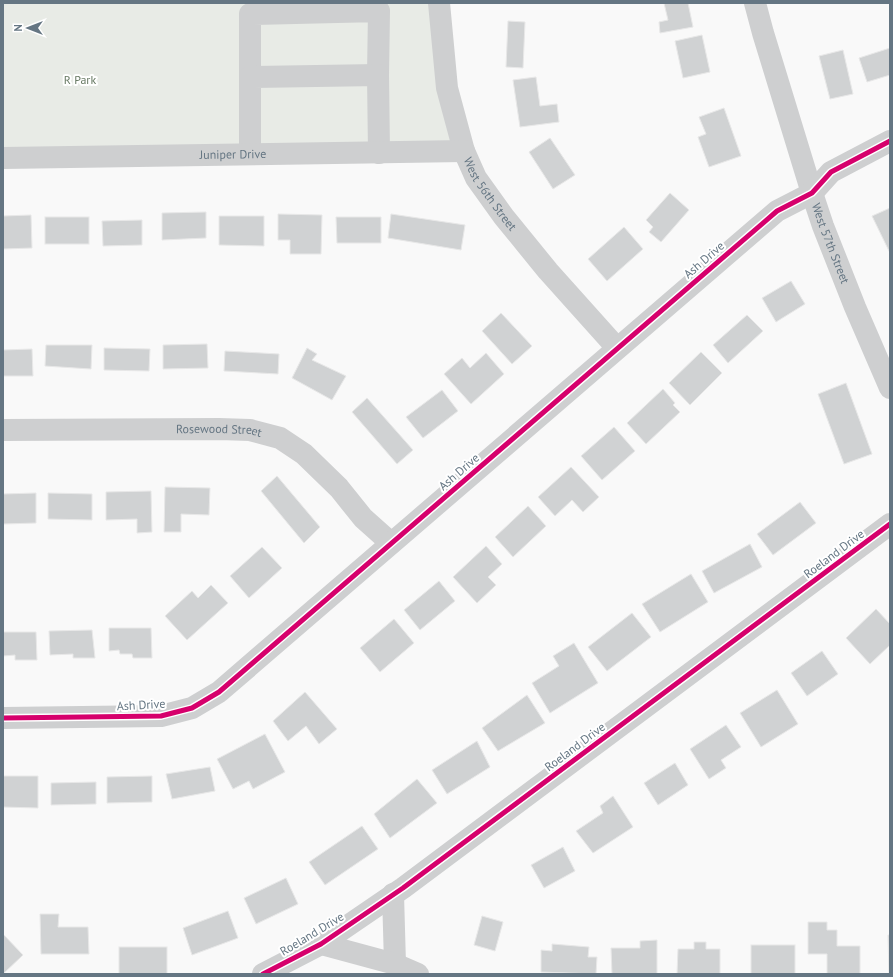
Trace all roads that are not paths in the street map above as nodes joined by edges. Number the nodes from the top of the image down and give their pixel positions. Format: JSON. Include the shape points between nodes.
{"nodes":[{"id":1,"x":439,"y":3,"type":"edge"},
{"id":2,"x":755,"y":3,"type":"edge"},
{"id":3,"x":378,"y":75,"type":"junction"},
{"id":4,"x":250,"y":77,"type":"junction"},
{"id":5,"x":890,"y":141,"type":"edge"},
{"id":6,"x":464,"y":151,"type":"junction"},
{"id":7,"x":379,"y":153,"type":"junction"},
{"id":8,"x":250,"y":154,"type":"junction"},
{"id":9,"x":3,"y":158,"type":"edge"},
{"id":10,"x":812,"y":193,"type":"junction"},
{"id":11,"x":617,"y":348,"type":"junction"},
{"id":12,"x":890,"y":388,"type":"edge"},
{"id":13,"x":3,"y":430,"type":"edge"},
{"id":14,"x":890,"y":524,"type":"edge"},
{"id":15,"x":391,"y":543,"type":"junction"},
{"id":16,"x":3,"y":718,"type":"edge"},
{"id":17,"x":393,"y":894,"type":"junction"},
{"id":18,"x":321,"y":944,"type":"junction"},
{"id":19,"x":395,"y":964,"type":"junction"},
{"id":20,"x":263,"y":974,"type":"edge"},
{"id":21,"x":418,"y":974,"type":"edge"}],
"edges":[{"from":1,"to":6,"type":"street","name":"West 56th Street","via":[[447,88]]},
{"from":2,"to":10,"type":"street","name":"West 57th Street"},
{"from":3,"to":4,"type":"street"},
{"from":3,"to":4,"type":"street","via":[[379,10],[250,14]]},
{"from":3,"to":7,"type":"street"},
{"from":4,"to":8,"type":"street"},
{"from":5,"to":10,"type":"street","name":"Ash Drive","via":[[831,172]]},
{"from":6,"to":7,"type":"street","name":"Juniper Drive"},
{"from":6,"to":11,"type":"street","name":"West 56th Street","via":[[476,178],[504,217]]},
{"from":7,"to":8,"type":"street","name":"Juniper Drive"},
{"from":8,"to":9,"type":"street","name":"Juniper Drive"},
{"from":10,"to":11,"type":"street","name":"Ash Drive","via":[[777,211]]},
{"from":10,"to":12,"type":"street","name":"West 57th Street","via":[[854,307]]},
{"from":11,"to":15,"type":"street","name":"Ash Drive"},
{"from":13,"to":15,"type":"street","name":"Rosewood Street","via":[[219,429],[250,430],[280,438],[304,454]]},
{"from":14,"to":17,"type":"street","name":"Roeland Drive"},
{"from":15,"to":16,"type":"street","name":"Ash Drive","via":[[219,692],[192,708],[160,716]]},
{"from":17,"to":18,"type":"street","name":"Roeland Drive"},
{"from":17,"to":19,"type":"street"},
{"from":18,"to":19,"type":"street"},
{"from":18,"to":20,"type":"street","name":"Roeland Drive"},
{"from":19,"to":21,"type":"street"}]}
